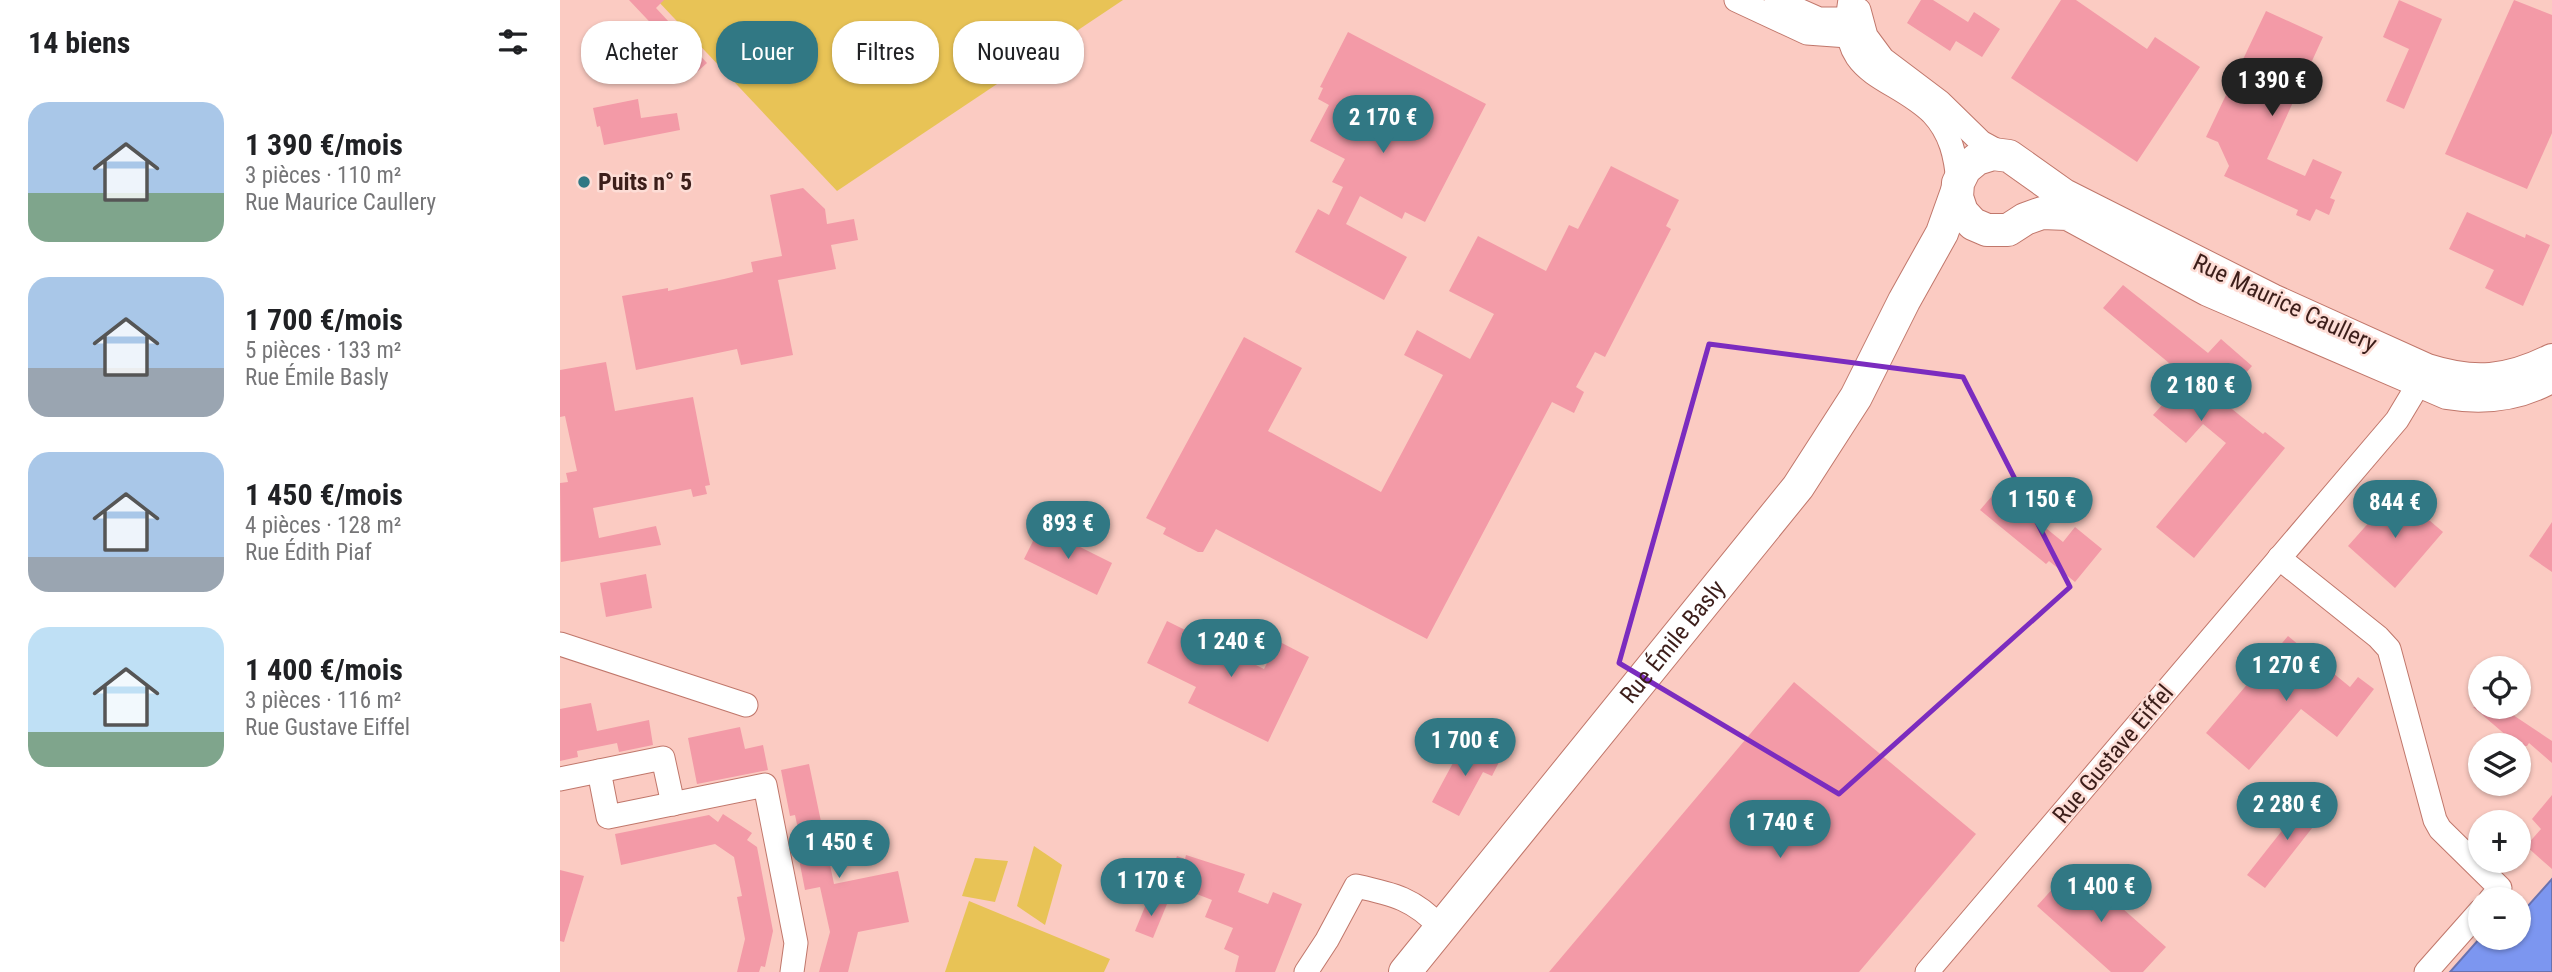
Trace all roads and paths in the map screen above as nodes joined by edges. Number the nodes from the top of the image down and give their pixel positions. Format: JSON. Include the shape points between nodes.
{"nodes":[{"id":1,"x":1736,"y":0,"type":"edge"},
{"id":2,"x":1776,"y":0,"type":"edge"},
{"id":3,"x":1855,"y":19,"type":"edge"},
{"id":4,"x":2003,"y":154,"type":"junction"},
{"id":5,"x":2030,"y":173,"type":"junction"},
{"id":6,"x":1958,"y":187,"type":"junction"},
{"id":7,"x":2025,"y":219,"type":"junction"},
{"id":8,"x":1992,"y":231,"type":"junction"},
{"id":9,"x":1910,"y":290,"type":"junction"},
{"id":10,"x":2552,"y":360,"type":"edge"},
{"id":11,"x":2552,"y":376,"type":"edge"},
{"id":12,"x":2424,"y":377,"type":"junction"},
{"id":13,"x":2279,"y":558,"type":"junction"},
{"id":14,"x":560,"y":645,"type":"edge"},
{"id":15,"x":746,"y":705,"type":"dead end"},
{"id":16,"x":599,"y":771,"type":"junction"},
{"id":17,"x":560,"y":779,"type":"edge"},
{"id":18,"x":673,"y":804,"type":"junction"},
{"id":19,"x":2489,"y":887,"type":"edge"},
{"id":20,"x":2468,"y":925,"type":"edge"},
{"id":21,"x":1441,"y":928,"type":"junction"},
{"id":22,"x":792,"y":972,"type":"edge"},
{"id":23,"x":1306,"y":972,"type":"edge"},
{"id":24,"x":1405,"y":972,"type":"edge"},
{"id":25,"x":1927,"y":972,"type":"edge"},
{"id":26,"x":2426,"y":972,"type":"edge"}],
"edges":[{"from":1,"to":3,"type":"street","via":[[1807,33]]},
{"from":2,"to":3,"type":"street","via":[[1819,19]]},
{"from":3,"to":4,"type":"street","name":"Rue Maurice Caullery","via":[[1883,59],[1940,102],[1981,142]]},
{"from":3,"to":6,"type":"street","via":[[1857,56],[1868,71],[1924,107],[1941,124],[1954,153]]},
{"from":4,"to":5,"type":"street","name":"Rue Maurice Caullery"},
{"from":4,"to":6,"type":"street","via":[[1973,162]]},
{"from":5,"to":7,"type":"street","via":[[2034,205]]},
{"from":5,"to":12,"type":"street","name":"Rue Maurice Caullery","via":[[2064,195]]},
{"from":6,"to":8,"type":"street","via":[[1958,202],[1965,216],[1977,227]]},
{"from":6,"to":9,"type":"street","name":"Rue Émile Basly","via":[[1942,233]]},
{"from":7,"to":8,"type":"street","name":"Rue Maurice Caullery","via":[[2008,230]]},
{"from":7,"to":12,"type":"street","name":"Rue Maurice Caullery","via":[[2051,212],[2077,217],[2208,290]]},
{"from":8,"to":9,"type":"street","name":"Rue Émile Basly","via":[[1954,246]]},
{"from":9,"to":21,"type":"street","name":"Rue Émile Basly","via":[[1843,419],[1798,487]]},
{"from":10,"to":12,"type":"street","name":"Rue Maurice Caullery","via":[[2491,380]]},
{"from":11,"to":12,"type":"street","name":"Rue Maurice Caullery","via":[[2518,391],[2489,395],[2447,393]]},
{"from":12,"to":13,"type":"street","name":"Rue Gustave Eiffel","via":[[2397,420]]},
{"from":13,"to":19,"type":"street","via":[[2389,649],[2435,820]]},
{"from":13,"to":25,"type":"street","name":"Rue Gustave Eiffel"},
{"from":14,"to":15,"type":"street"},
{"from":16,"to":17,"type":"street"},
{"from":16,"to":18,"type":"street","via":[[663,758]]},
{"from":16,"to":18,"type":"street","via":[[608,817]]},
{"from":18,"to":22,"type":"street","via":[[765,785],[796,943]]},
{"from":20,"to":26,"type":"street"},
{"from":21,"to":23,"type":"street","via":[[1409,901],[1356,886]]},
{"from":21,"to":24,"type":"street","name":"Rue Émile Basly"}]}
